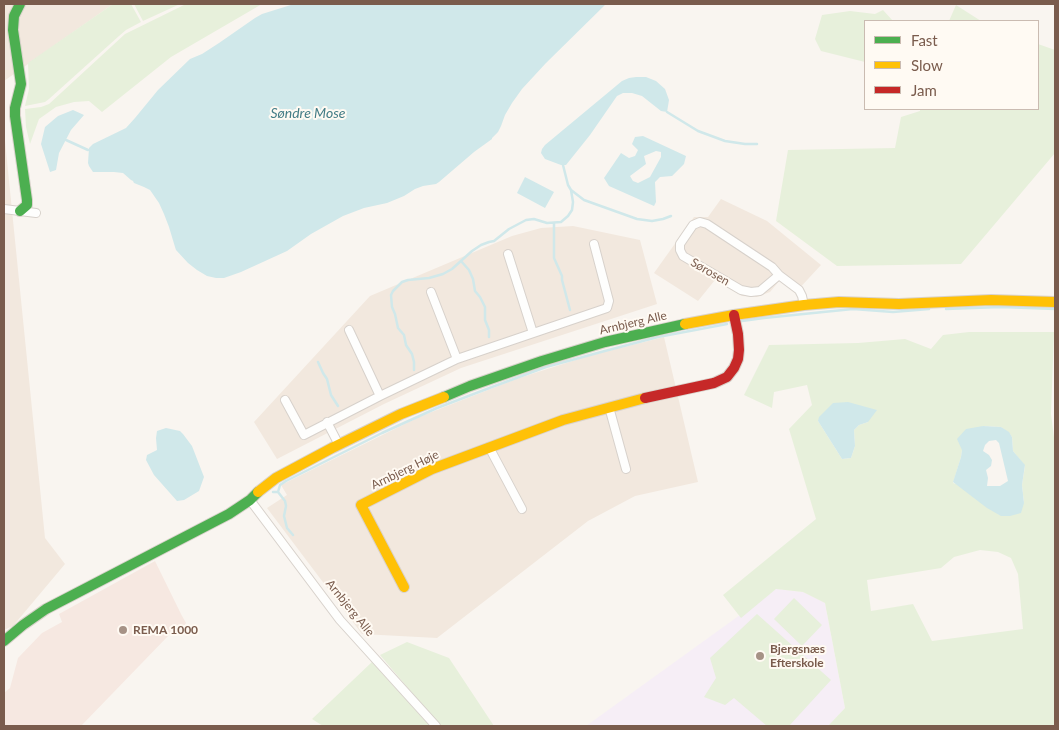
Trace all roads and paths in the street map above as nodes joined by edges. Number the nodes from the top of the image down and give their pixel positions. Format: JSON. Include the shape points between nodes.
{"nodes":[{"id":1,"x":20,"y":4,"type":"edge"},
{"id":2,"x":4,"y":209,"type":"edge"},
{"id":3,"x":20,"y":211,"type":"junction"},
{"id":4,"x":36,"y":213,"type":"dead end"},
{"id":5,"x":594,"y":244,"type":"dead end"},
{"id":6,"x":508,"y":254,"type":"dead end"},
{"id":7,"x":779,"y":274,"type":"junction"},
{"id":8,"x":431,"y":292,"type":"dead end"},
{"id":9,"x":1055,"y":302,"type":"edge"},
{"id":10,"x":804,"y":305,"type":"junction"},
{"id":11,"x":734,"y":315,"type":"junction"},
{"id":12,"x":349,"y":330,"type":"dead end"},
{"id":13,"x":533,"y":333,"type":"junction"},
{"id":14,"x":457,"y":359,"type":"junction"},
{"id":15,"x":380,"y":396,"type":"junction"},
{"id":16,"x":285,"y":400,"type":"dead end"},
{"id":17,"x":609,"y":407,"type":"junction"},
{"id":18,"x":327,"y":422,"type":"junction"},
{"id":19,"x":339,"y":445,"type":"junction"},
{"id":20,"x":489,"y":447,"type":"junction"},
{"id":21,"x":626,"y":469,"type":"dead end"},
{"id":22,"x":250,"y":500,"type":"junction"},
{"id":23,"x":522,"y":509,"type":"dead end"},
{"id":24,"x":404,"y":587,"type":"dead end"},
{"id":25,"x":4,"y":641,"type":"edge"},
{"id":26,"x":436,"y":726,"type":"edge"}],
"edges":[{"from":1,"to":3,"type":"street","via":[[14,16],[13,30],[21,84],[15,116],[27,200]]},
{"from":2,"to":3,"type":"street"},
{"from":3,"to":4,"type":"street"},
{"from":5,"to":13,"type":"street","via":[[609,301],[607,308]]},
{"from":6,"to":13,"type":"street"},
{"from":7,"to":7,"type":"street","name":"Sørosen","via":[[707,224],[693,224],[680,244],[683,256],[741,290],[760,290]]},
{"from":7,"to":10,"type":"street","name":"Sørosen","via":[[800,290]]},
{"from":8,"to":14,"type":"street"},
{"from":9,"to":10,"type":"street","name":"Arnbjerg Alle","via":[[991,300]]},
{"from":10,"to":11,"type":"street","name":"Arnbjerg Alle"},
{"from":11,"to":17,"type":"street","name":"Arnbjerg Høje","via":[[740,350],[727,377],[714,383]]},
{"from":11,"to":19,"type":"street","name":"Arnbjerg Alle","via":[[605,342],[542,361],[401,414]]},
{"from":12,"to":15,"type":"street"},
{"from":13,"to":14,"type":"street"},
{"from":14,"to":15,"type":"street"},
{"from":15,"to":18,"type":"street"},
{"from":16,"to":18,"type":"street","via":[[304,435]]},
{"from":17,"to":20,"type":"street","name":"Arnbjerg Høje"},
{"from":17,"to":21,"type":"street"},
{"from":18,"to":19,"type":"street"},
{"from":19,"to":22,"type":"street","name":"Arnbjerg Alle","via":[[276,478]]},
{"from":20,"to":23,"type":"street"},
{"from":20,"to":24,"type":"street","name":"Arnbjerg Høje","via":[[432,469],[361,505]]},
{"from":22,"to":25,"type":"street","name":"Arnbjerg Alle","via":[[46,609]]},
{"from":22,"to":26,"type":"street","name":"Arnbjerg Alle","via":[[340,620]]}]}
